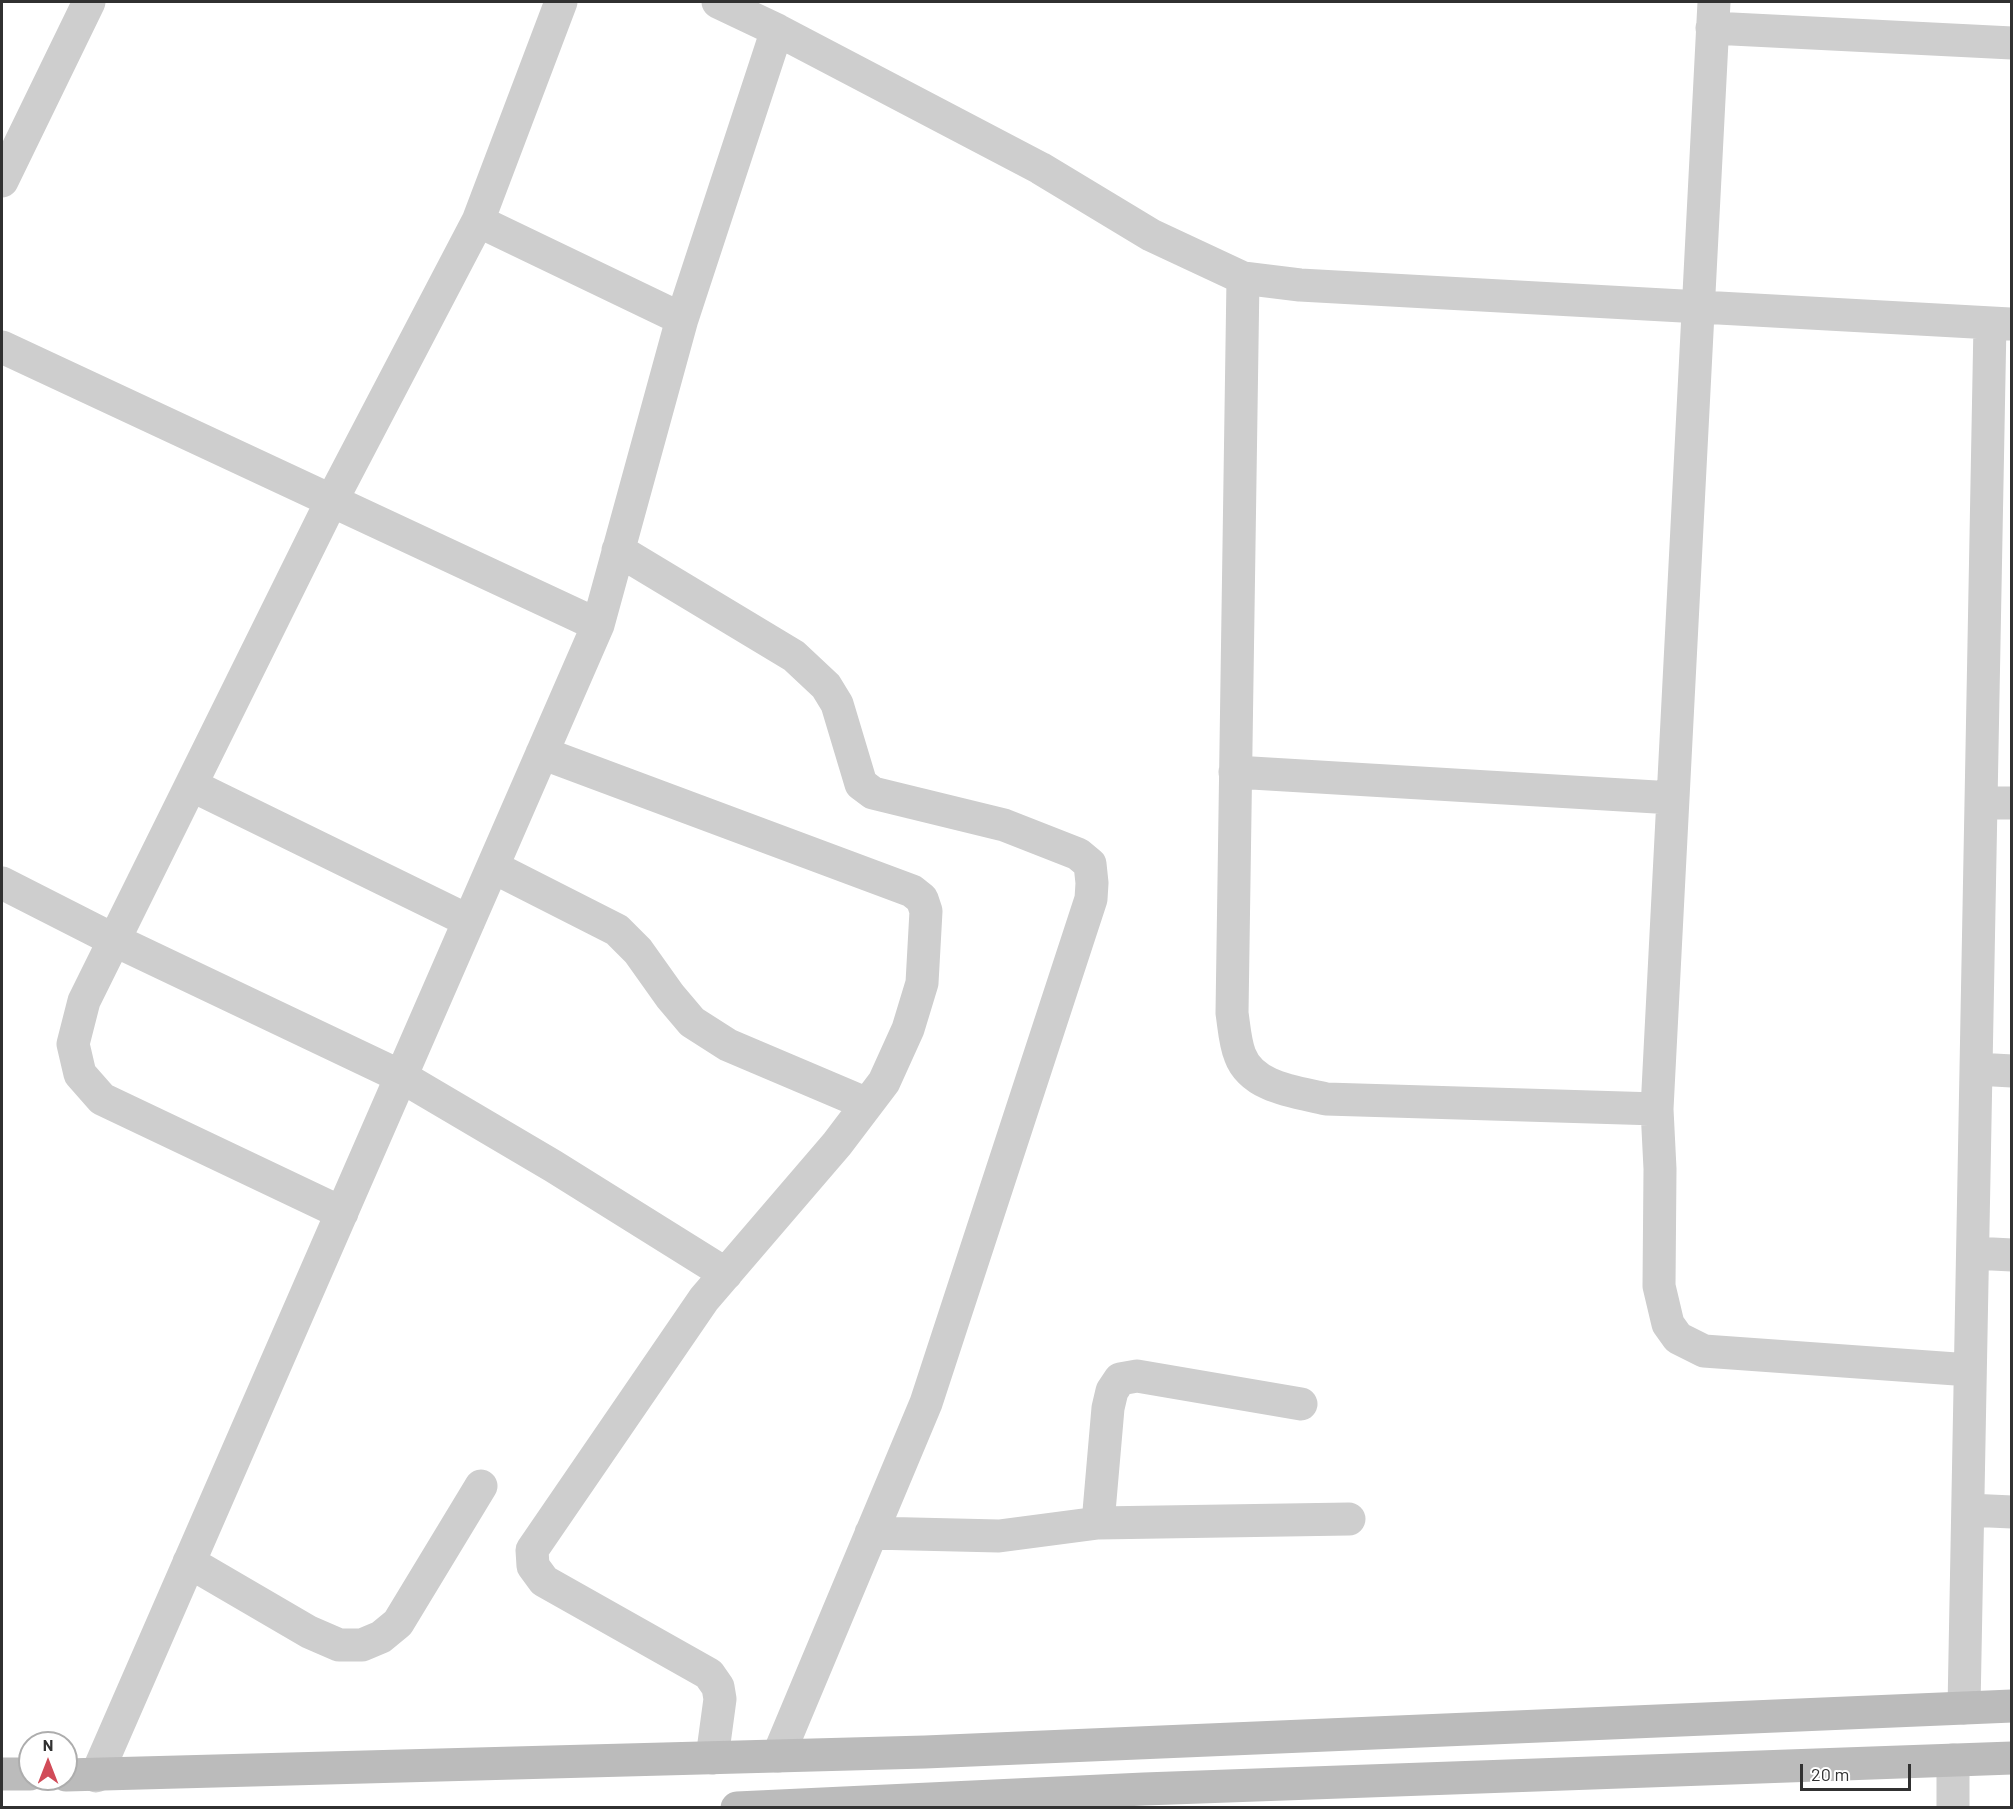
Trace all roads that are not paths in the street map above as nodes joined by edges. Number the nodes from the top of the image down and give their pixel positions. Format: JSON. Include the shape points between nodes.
{"nodes":[{"id":1,"x":89,"y":2,"type":"edge"},
{"id":2,"x":561,"y":2,"type":"edge"},
{"id":3,"x":718,"y":2,"type":"edge"},
{"id":4,"x":1713,"y":15,"type":"edge"},
{"id":5,"x":777,"y":30,"type":"junction"},
{"id":6,"x":2012,"y":43,"type":"edge"},
{"id":7,"x":2,"y":181,"type":"edge"},
{"id":8,"x":478,"y":221,"type":"junction"},
{"id":9,"x":1243,"y":278,"type":"junction"},
{"id":10,"x":1699,"y":308,"type":"junction"},
{"id":11,"x":682,"y":319,"type":"junction"},
{"id":12,"x":2001,"y":324,"type":"edge"},
{"id":13,"x":2,"y":347,"type":"edge"},
{"id":14,"x":332,"y":500,"type":"junction"},
{"id":15,"x":618,"y":550,"type":"junction"},
{"id":16,"x":597,"y":625,"type":"junction"},
{"id":17,"x":542,"y":753,"type":"junction"},
{"id":18,"x":1236,"y":772,"type":"junction"},
{"id":19,"x":191,"y":785,"type":"junction"},
{"id":20,"x":1673,"y":798,"type":"junction"},
{"id":21,"x":1996,"y":803,"type":"edge"},
{"id":22,"x":493,"y":867,"type":"junction"},
{"id":23,"x":2,"y":883,"type":"edge"},
{"id":24,"x":469,"y":921,"type":"junction"},
{"id":25,"x":114,"y":940,"type":"junction"},
{"id":26,"x":1976,"y":1069,"type":"junction"},
{"id":27,"x":2012,"y":1071,"type":"edge"},
{"id":28,"x":402,"y":1077,"type":"junction"},
{"id":29,"x":867,"y":1104,"type":"junction"},
{"id":30,"x":1657,"y":1109,"type":"junction"},
{"id":31,"x":342,"y":1213,"type":"junction"},
{"id":32,"x":1973,"y":1253,"type":"junction"},
{"id":33,"x":2012,"y":1255,"type":"edge"},
{"id":34,"x":726,"y":1274,"type":"junction"},
{"id":35,"x":1970,"y":1370,"type":"junction"},
{"id":36,"x":1301,"y":1404,"type":"dead end"},
{"id":37,"x":481,"y":1486,"type":"dead end"},
{"id":38,"x":1968,"y":1510,"type":"junction"},
{"id":39,"x":2012,"y":1512,"type":"edge"},
{"id":40,"x":1349,"y":1519,"type":"dead end"},
{"id":41,"x":1098,"y":1522,"type":"junction"},
{"id":42,"x":871,"y":1533,"type":"junction"},
{"id":43,"x":189,"y":1562,"type":"junction"},
{"id":44,"x":2012,"y":1706,"type":"edge"},
{"id":45,"x":1964,"y":1708,"type":"junction"},
{"id":46,"x":1687,"y":1719,"type":"junction"},
{"id":47,"x":778,"y":1756,"type":"junction"},
{"id":48,"x":712,"y":1758,"type":"junction"},
{"id":49,"x":2012,"y":1758,"type":"edge"},
{"id":50,"x":1953,"y":1760,"type":"junction"},
{"id":51,"x":1687,"y":1769,"type":"junction"},
{"id":52,"x":2,"y":1774,"type":"edge"},
{"id":53,"x":18,"y":1774,"type":"edge"},
{"id":54,"x":81,"y":1775,"type":"edge"},
{"id":55,"x":927,"y":1803,"type":"edge"},
{"id":56,"x":737,"y":1808,"type":"edge"},
{"id":57,"x":1953,"y":1808,"type":"edge"}],
"edges":[{"from":1,"to":7,"type":"street"},
{"from":2,"to":8,"type":"street"},
{"from":3,"to":5,"type":"street"},
{"from":4,"to":6,"type":"street"},
{"from":4,"to":10,"type":"street"},
{"from":5,"to":9,"type":"street","via":[[1040,168],[1151,235]]},
{"from":5,"to":11,"type":"street"},
{"from":8,"to":11,"type":"street"},
{"from":8,"to":14,"type":"street"},
{"from":9,"to":10,"type":"street","via":[[1300,285]]},
{"from":9,"to":18,"type":"street"},
{"from":10,"to":12,"type":"street"},
{"from":10,"to":20,"type":"street"},
{"from":11,"to":15,"type":"street"},
{"from":12,"to":21,"type":"street"},
{"from":13,"to":14,"type":"street"},
{"from":14,"to":16,"type":"street"},
{"from":14,"to":19,"type":"street"},
{"from":15,"to":16,"type":"street"},
{"from":15,"to":42,"type":"street","via":[[794,656],[826,686],[837,704],[861,784],[873,793],[1004,825],[1078,854],[1090,864],[1091,899],[926,1403]]},
{"from":16,"to":17,"type":"street"},
{"from":17,"to":22,"type":"street"},
{"from":17,"to":29,"type":"street","via":[[912,891],[922,899],[926,911],[917,1004],[884,1082]]},
{"from":18,"to":20,"type":"street"},
{"from":18,"to":30,"type":"street","via":[[1232,1013],[1240,1056],[1254,1074],[1277,1088],[1326,1099]]},
{"from":19,"to":24,"type":"street"},
{"from":19,"to":25,"type":"street"},
{"from":20,"to":30,"type":"street"},
{"from":21,"to":26,"type":"street"},
{"from":22,"to":24,"type":"street"},
{"from":22,"to":29,"type":"street","via":[[617,930],[638,951],[692,1022],[719,1039]]},
{"from":23,"to":25,"type":"street"},
{"from":24,"to":28,"type":"street"},
{"from":25,"to":28,"type":"street"},
{"from":25,"to":31,"type":"street","via":[[84,1001],[73,1044],[80,1074],[102,1099]]},
{"from":26,"to":27,"type":"street"},
{"from":26,"to":32,"type":"street"},
{"from":28,"to":31,"type":"street"},
{"from":28,"to":34,"type":"street"},
{"from":29,"to":34,"type":"street"},
{"from":30,"to":35,"type":"street","via":[[1659,1286],[1668,1324],[1678,1338],[1704,1351]]},
{"from":31,"to":43,"type":"street"},
{"from":32,"to":33,"type":"street"},
{"from":32,"to":35,"type":"street"},
{"from":34,"to":48,"type":"street","via":[[704,1299],[532,1550],[533,1566],[544,1581],[709,1674],[718,1687],[720,1699]]},
{"from":35,"to":38,"type":"street"},
{"from":36,"to":41,"type":"street","via":[[1137,1376],[1120,1379],[1108,1408]]},
{"from":37,"to":43,"type":"street","via":[[398,1623],[381,1637],[362,1645],[339,1645],[309,1632]]},
{"from":38,"to":39,"type":"street"},
{"from":38,"to":45,"type":"street"},
{"from":40,"to":41,"type":"street"},
{"from":41,"to":42,"type":"street","via":[[999,1536]]},
{"from":42,"to":47,"type":"street"},
{"from":43,"to":54,"type":"street"},
{"from":44,"to":45,"type":"street"},
{"from":45,"to":46,"type":"street"},
{"from":46,"to":47,"type":"street"},
{"from":46,"to":51,"type":"street"},
{"from":47,"to":48,"type":"street"},
{"from":48,"to":54,"type":"street"},
{"from":49,"to":50,"type":"street"},
{"from":50,"to":51,"type":"street"},
{"from":50,"to":57,"type":"street"},
{"from":51,"to":55,"type":"street"},
{"from":52,"to":53,"type":"street"},
{"from":55,"to":56,"type":"street"}]}
